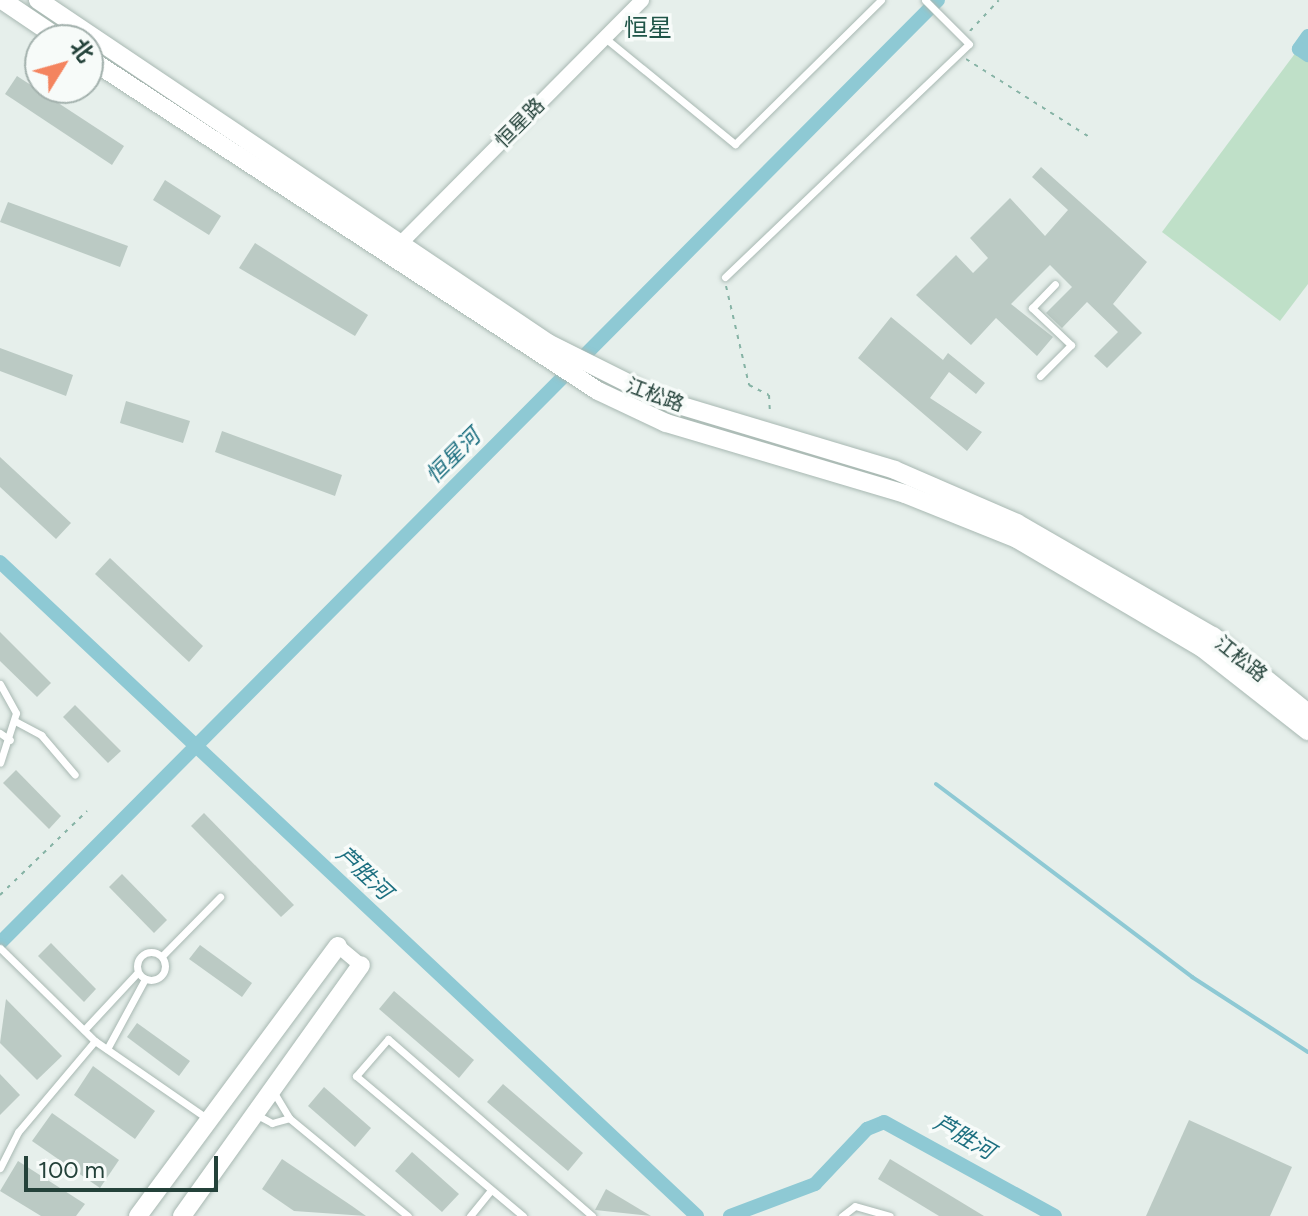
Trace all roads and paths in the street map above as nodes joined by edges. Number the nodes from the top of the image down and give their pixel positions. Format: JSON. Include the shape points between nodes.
{"nodes":[{"id":1,"x":2,"y":0,"type":"edge"},
{"id":2,"x":38,"y":0,"type":"edge"},
{"id":3,"x":642,"y":0,"type":"edge"},
{"id":4,"x":881,"y":0,"type":"edge"},
{"id":5,"x":925,"y":0,"type":"edge"},
{"id":6,"x":999,"y":0,"type":"edge"},
{"id":7,"x":37,"y":24,"type":"edge"},
{"id":8,"x":605,"y":38,"type":"junction"},
{"id":9,"x":969,"y":44,"type":"junction"},
{"id":10,"x":958,"y":54,"type":"junction"},
{"id":11,"x":104,"y":68,"type":"edge"},
{"id":12,"x":1091,"y":138,"type":"dead end"},
{"id":13,"x":399,"y":245,"type":"junction"},
{"id":14,"x":725,"y":277,"type":"joint"},
{"id":15,"x":1055,"y":284,"type":"dead end"},
{"id":16,"x":542,"y":349,"type":"junction"},
{"id":17,"x":1040,"y":376,"type":"dead end"},
{"id":18,"x":604,"y":384,"type":"junction"},
{"id":19,"x":770,"y":431,"type":"junction"},
{"id":20,"x":760,"y":451,"type":"junction"},
{"id":21,"x":0,"y":684,"type":"edge"},
{"id":22,"x":1308,"y":713,"type":"edge"},
{"id":23,"x":15,"y":721,"type":"junction"},
{"id":24,"x":1308,"y":731,"type":"edge"},
{"id":25,"x":0,"y":733,"type":"edge"},
{"id":26,"x":10,"y":740,"type":"junction"},
{"id":27,"x":0,"y":763,"type":"edge"},
{"id":28,"x":75,"y":775,"type":"dead end"},
{"id":29,"x":87,"y":811,"type":"dead end"},
{"id":30,"x":0,"y":895,"type":"edge"},
{"id":31,"x":220,"y":897,"type":"dead end"},
{"id":32,"x":338,"y":946,"type":"joint"},
{"id":33,"x":0,"y":948,"type":"edge"},
{"id":34,"x":162,"y":956,"type":"junction"},
{"id":35,"x":361,"y":965,"type":"joint"},
{"id":36,"x":138,"y":972,"type":"junction"},
{"id":37,"x":145,"y":979,"type":"junction"},
{"id":38,"x":84,"y":1030,"type":"junction"},
{"id":39,"x":95,"y":1041,"type":"junction"},
{"id":40,"x":107,"y":1049,"type":"junction"},
{"id":41,"x":272,"y":1089,"type":"junction"},
{"id":42,"x":255,"y":1114,"type":"junction"},
{"id":43,"x":289,"y":1118,"type":"junction"},
{"id":44,"x":209,"y":1120,"type":"junction"},
{"id":45,"x":0,"y":1168,"type":"edge"},
{"id":46,"x":491,"y":1190,"type":"junction"},
{"id":47,"x":138,"y":1216,"type":"edge"},
{"id":48,"x":182,"y":1216,"type":"edge"},
{"id":49,"x":408,"y":1216,"type":"edge"},
{"id":50,"x":470,"y":1216,"type":"edge"},
{"id":51,"x":523,"y":1216,"type":"edge"},
{"id":52,"x":592,"y":1216,"type":"edge"},
{"id":53,"x":842,"y":1216,"type":"edge"},
{"id":54,"x":890,"y":1216,"type":"edge"}],
"edges":[{"from":1,"to":7,"type":"street"},
{"from":2,"to":13,"type":"street","name":"江松路"},
{"from":3,"to":8,"type":"street","name":"恒星路"},
{"from":4,"to":8,"type":"lane","via":[[735,144]]},
{"from":5,"to":9,"type":"lane"},
{"from":6,"to":9,"type":"path","via":[[971,29]]},
{"from":8,"to":13,"type":"street","name":"恒星路"},
{"from":9,"to":10,"type":"lane"},
{"from":10,"to":12,"type":"path"},
{"from":10,"to":14,"type":"lane"},
{"from":11,"to":16,"type":"street","name":"江松路"},
{"from":13,"to":16,"type":"street","name":"江松路"},
{"from":14,"to":19,"type":"path","via":[[749,385],[769,395]]},
{"from":15,"to":17,"type":"lane","via":[[1032,308],[1071,345]]},
{"from":16,"to":18,"type":"street","name":"江松路"},
{"from":18,"to":19,"type":"street","name":"江松路"},
{"from":18,"to":20,"type":"street","name":"江松路","via":[[666,423]]},
{"from":19,"to":20,"type":"lane"},
{"from":19,"to":22,"type":"street","name":"江松路","via":[[895,470],[1079,556],[1213,636]]},
{"from":20,"to":24,"type":"street","name":"江松路","via":[[955,511],[1068,564],[1202,648]]},
{"from":21,"to":23,"type":"lane"},
{"from":23,"to":26,"type":"lane"},
{"from":23,"to":28,"type":"lane","via":[[41,735]]},
{"from":25,"to":26,"type":"lane"},
{"from":26,"to":27,"type":"lane"},
{"from":29,"to":30,"type":"path"},
{"from":31,"to":34,"type":"lane"},
{"from":32,"to":35,"type":"street"},
{"from":32,"to":44,"type":"street"},
{"from":33,"to":38,"type":"lane"},
{"from":34,"to":36,"type":"lane","via":[[141,955]]},
{"from":34,"to":37,"type":"lane","via":[[163,974]]},
{"from":35,"to":41,"type":"street"},
{"from":36,"to":37,"type":"lane"},
{"from":36,"to":38,"type":"lane"},
{"from":37,"to":40,"type":"lane"},
{"from":38,"to":39,"type":"lane"},
{"from":39,"to":40,"type":"lane"},
{"from":39,"to":45,"type":"lane","via":[[18,1132]]},
{"from":40,"to":44,"type":"lane"},
{"from":41,"to":42,"type":"street"},
{"from":41,"to":43,"type":"lane"},
{"from":42,"to":43,"type":"lane","via":[[272,1123]]},
{"from":42,"to":48,"type":"street"},
{"from":43,"to":49,"type":"lane"},
{"from":44,"to":47,"type":"street"},
{"from":46,"to":50,"type":"lane"},
{"from":46,"to":51,"type":"lane"},
{"from":46,"to":52,"type":"lane","via":[[356,1076],[388,1039]]},
{"from":53,"to":54,"type":"lane","via":[[855,1206]]}]}
